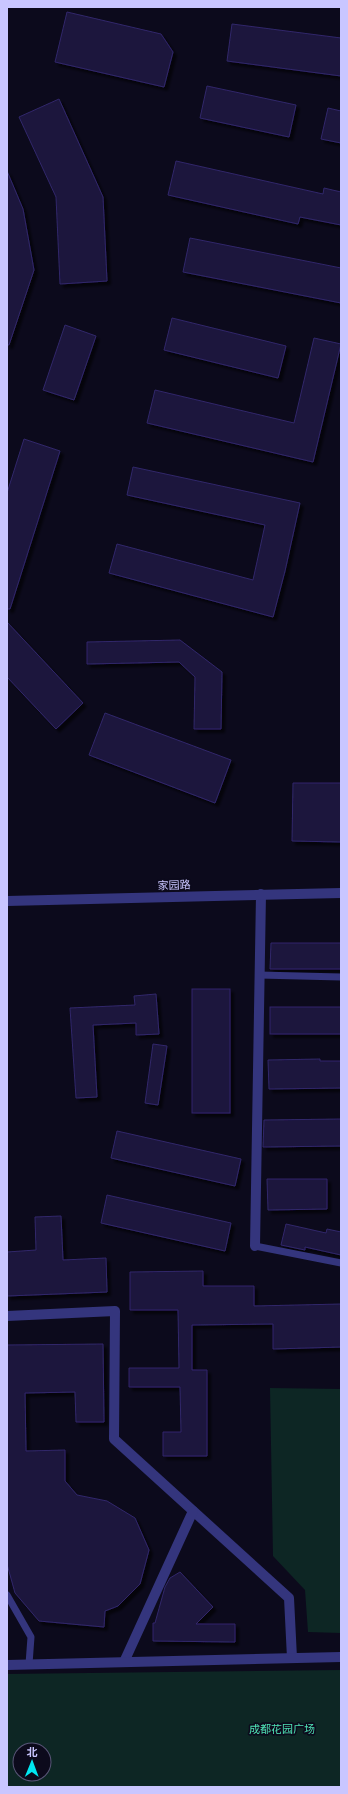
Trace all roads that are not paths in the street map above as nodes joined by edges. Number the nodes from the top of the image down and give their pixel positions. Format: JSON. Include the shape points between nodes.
{"nodes":[{"id":1,"x":341,"y":893,"type":"edge"},
{"id":2,"x":261,"y":894,"type":"junction"},
{"id":3,"x":7,"y":902,"type":"edge"},
{"id":4,"x":259,"y":975,"type":"junction"},
{"id":5,"x":341,"y":977,"type":"edge"},
{"id":6,"x":255,"y":1246,"type":"joint"},
{"id":7,"x":341,"y":1263,"type":"edge"},
{"id":8,"x":7,"y":1316,"type":"edge"},
{"id":9,"x":193,"y":1511,"type":"junction"},
{"id":10,"x":7,"y":1594,"type":"edge"},
{"id":11,"x":341,"y":1656,"type":"edge"},
{"id":12,"x":292,"y":1658,"type":"junction"},
{"id":13,"x":124,"y":1662,"type":"junction"},
{"id":14,"x":29,"y":1664,"type":"junction"},
{"id":15,"x":7,"y":1665,"type":"edge"}],
"edges":[{"from":1,"to":2,"type":"street","name":"家园路"},
{"from":2,"to":3,"type":"street","name":"家园路"},
{"from":2,"to":4,"type":"street"},
{"from":4,"to":5,"type":"lane"},
{"from":4,"to":6,"type":"street"},
{"from":6,"to":7,"type":"lane"},
{"from":8,"to":9,"type":"street","via":[[115,1312],[114,1439]]},
{"from":9,"to":12,"type":"street","via":[[289,1598]]},
{"from":9,"to":13,"type":"street"},
{"from":10,"to":14,"type":"lane","via":[[31,1637]]},
{"from":11,"to":12,"type":"street"},
{"from":12,"to":13,"type":"street"},
{"from":13,"to":14,"type":"street"},
{"from":14,"to":15,"type":"street"}]}
